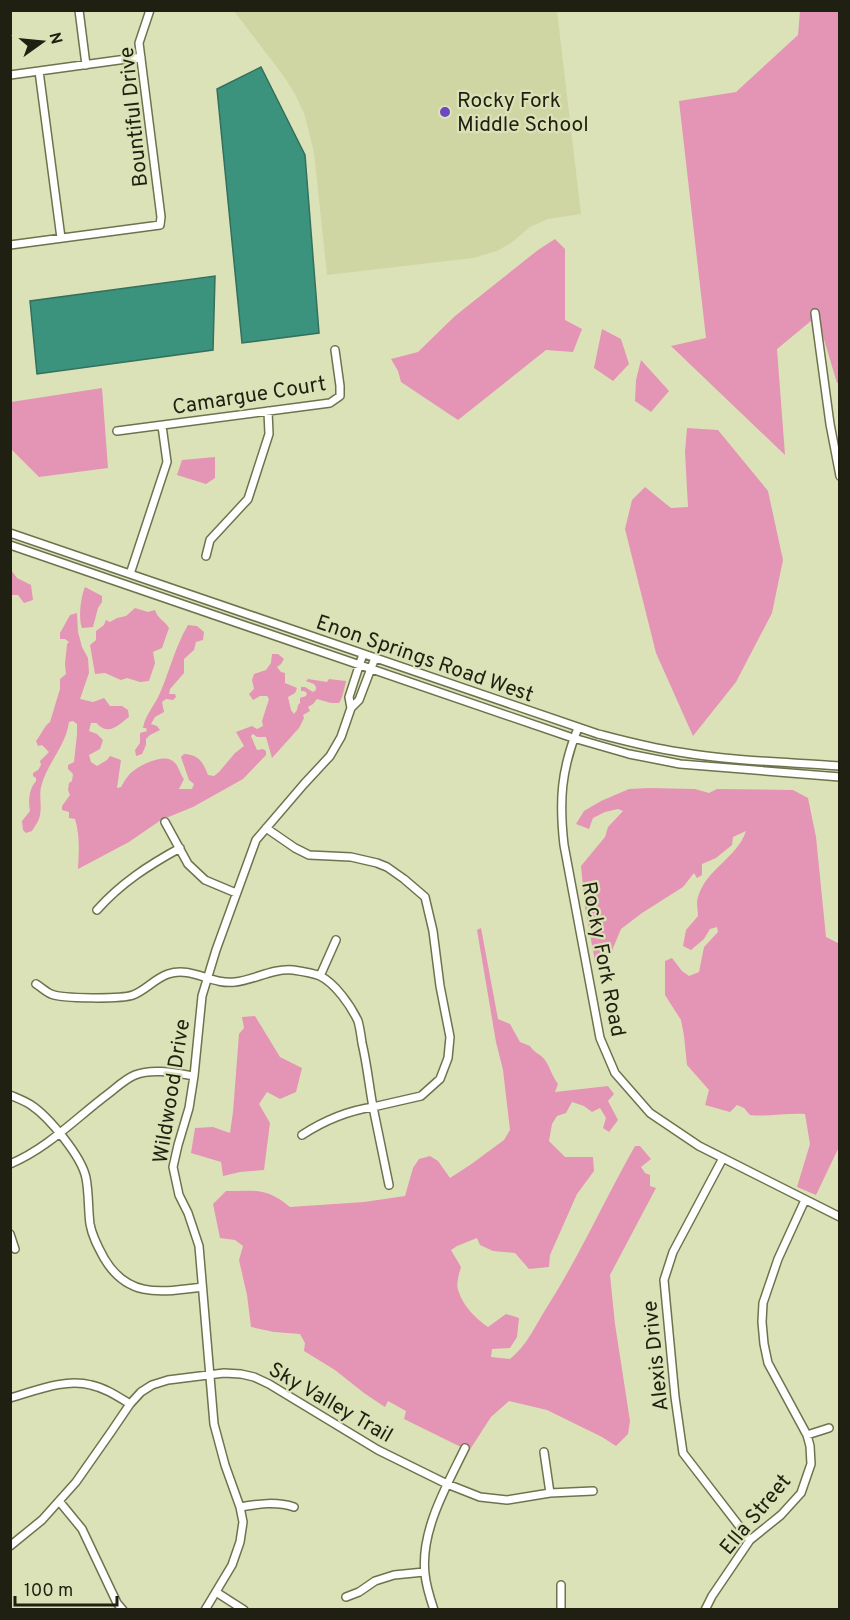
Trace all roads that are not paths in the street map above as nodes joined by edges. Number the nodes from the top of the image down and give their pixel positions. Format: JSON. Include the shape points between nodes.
{"nodes":[{"id":1,"x":79,"y":10,"type":"edge"},
{"id":2,"x":150,"y":10,"type":"edge"},
{"id":3,"x":141,"y":57,"type":"junction"},
{"id":4,"x":86,"y":65,"type":"junction"},
{"id":5,"x":39,"y":71,"type":"junction"},
{"id":6,"x":10,"y":75,"type":"edge"},
{"id":7,"x":61,"y":238,"type":"junction"},
{"id":8,"x":10,"y":245,"type":"edge"},
{"id":9,"x":815,"y":313,"type":"dead end"},
{"id":10,"x":335,"y":350,"type":"dead end"},
{"id":11,"x":268,"y":411,"type":"junction"},
{"id":12,"x":162,"y":426,"type":"junction"},
{"id":13,"x":117,"y":432,"type":"dead end"},
{"id":14,"x":840,"y":476,"type":"edge"},
{"id":15,"x":10,"y":533,"type":"edge"},
{"id":16,"x":10,"y":545,"type":"edge"},
{"id":17,"x":206,"y":556,"type":"dead end"},
{"id":18,"x":130,"y":574,"type":"junction"},
{"id":19,"x":363,"y":654,"type":"junction"},
{"id":20,"x":375,"y":658,"type":"junction"},
{"id":21,"x":359,"y":664,"type":"junction"},
{"id":22,"x":371,"y":669,"type":"junction"},
{"id":23,"x":351,"y":708,"type":"junction"},
{"id":24,"x":578,"y":728,"type":"junction"},
{"id":25,"x":574,"y":738,"type":"junction"},
{"id":26,"x":840,"y":766,"type":"edge"},
{"id":27,"x":840,"y":777,"type":"edge"},
{"id":28,"x":165,"y":822,"type":"dead end"},
{"id":29,"x":266,"y":828,"type":"junction"},
{"id":30,"x":180,"y":848,"type":"junction"},
{"id":31,"x":236,"y":893,"type":"junction"},
{"id":32,"x":98,"y":910,"type":"dead end"},
{"id":33,"x":336,"y":940,"type":"dead end"},
{"id":34,"x":320,"y":976,"type":"junction"},
{"id":35,"x":207,"y":978,"type":"junction"},
{"id":36,"x":36,"y":984,"type":"dead end"},
{"id":37,"x":194,"y":1076,"type":"junction"},
{"id":38,"x":10,"y":1095,"type":"edge"},
{"id":39,"x":373,"y":1107,"type":"junction"},
{"id":40,"x":60,"y":1133,"type":"junction"},
{"id":41,"x":302,"y":1135,"type":"dead end"},
{"id":42,"x":723,"y":1158,"type":"junction"},
{"id":43,"x":10,"y":1164,"type":"edge"},
{"id":44,"x":389,"y":1185,"type":"dead end"},
{"id":45,"x":805,"y":1200,"type":"junction"},
{"id":46,"x":840,"y":1216,"type":"edge"},
{"id":47,"x":10,"y":1234,"type":"edge"},
{"id":48,"x":15,"y":1249,"type":"dead end"},
{"id":49,"x":202,"y":1287,"type":"junction"},
{"id":50,"x":210,"y":1375,"type":"junction"},
{"id":51,"x":10,"y":1398,"type":"edge"},
{"id":52,"x":130,"y":1404,"type":"junction"},
{"id":53,"x":829,"y":1428,"type":"dead end"},
{"id":54,"x":807,"y":1435,"type":"junction"},
{"id":55,"x":465,"y":1448,"type":"dead end"},
{"id":56,"x":544,"y":1452,"type":"dead end"},
{"id":57,"x":447,"y":1484,"type":"junction"},
{"id":58,"x":593,"y":1491,"type":"dead end"},
{"id":59,"x":550,"y":1494,"type":"junction"},
{"id":60,"x":59,"y":1501,"type":"junction"},
{"id":61,"x":240,"y":1507,"type":"junction"},
{"id":62,"x":294,"y":1507,"type":"dead end"},
{"id":63,"x":750,"y":1540,"type":"junction"},
{"id":64,"x":10,"y":1546,"type":"edge"},
{"id":65,"x":424,"y":1572,"type":"junction"},
{"id":66,"x":561,"y":1585,"type":"dead end"},
{"id":67,"x":216,"y":1592,"type":"junction"},
{"id":68,"x":346,"y":1597,"type":"dead end"},
{"id":69,"x":123,"y":1610,"type":"edge"},
{"id":70,"x":205,"y":1610,"type":"edge"},
{"id":71,"x":244,"y":1610,"type":"edge"},
{"id":72,"x":434,"y":1610,"type":"edge"},
{"id":73,"x":561,"y":1610,"type":"edge"},
{"id":74,"x":705,"y":1610,"type":"edge"}],
"edges":[{"from":1,"to":4,"type":"street"},
{"from":2,"to":3,"type":"street","name":"Bountiful Drive","via":[[139,43]]},
{"from":3,"to":4,"type":"street"},
{"from":3,"to":7,"type":"street","name":"Bountiful Drive","via":[[160,225]]},
{"from":4,"to":5,"type":"street"},
{"from":5,"to":6,"type":"street"},
{"from":5,"to":7,"type":"street"},
{"from":7,"to":8,"type":"street"},
{"from":9,"to":14,"type":"street"},
{"from":10,"to":11,"type":"street","name":"Camargue Court","via":[[339,396],[330,403]]},
{"from":11,"to":12,"type":"street","name":"Camargue Court"},
{"from":11,"to":17,"type":"street","via":[[269,434],[248,500],[210,540]]},
{"from":12,"to":13,"type":"street","name":"Camargue Court"},
{"from":12,"to":18,"type":"street","via":[[167,462]]},
{"from":15,"to":18,"type":"street","name":"Enon Springs Road West"},
{"from":16,"to":21,"type":"street"},
{"from":18,"to":19,"type":"street","name":"Enon Springs Road West"},
{"from":19,"to":20,"type":"street","name":"Enon Springs Road West"},
{"from":19,"to":21,"type":"street","name":"Wildwood Drive"},
{"from":20,"to":22,"type":"street","name":"Wildwood Drive"},
{"from":20,"to":24,"type":"street","name":"Enon Springs Road West"},
{"from":21,"to":22,"type":"street"},
{"from":21,"to":23,"type":"street","name":"Wildwood Drive","via":[[349,697]]},
{"from":22,"to":23,"type":"street","name":"Wildwood Drive","via":[[360,700]]},
{"from":22,"to":25,"type":"street"},
{"from":23,"to":29,"type":"street","name":"Wildwood Drive","via":[[330,756]]},
{"from":24,"to":25,"type":"street","name":"Rocky Fork Road"},
{"from":24,"to":26,"type":"street","name":"Enon Springs Road West","via":[[678,752]]},
{"from":25,"to":27,"type":"street","via":[[680,764]]},
{"from":25,"to":42,"type":"street","name":"Rocky Fork Road","via":[[562,787],[561,815],[600,1038],[615,1073],[650,1113]]},
{"from":28,"to":30,"type":"street"},
{"from":29,"to":31,"type":"street","name":"Wildwood Drive","via":[[254,844]]},
{"from":29,"to":39,"type":"street","via":[[309,855],[351,857],[382,865],[425,897],[450,1037],[448,1059],[440,1079],[421,1096]]},
{"from":30,"to":31,"type":"street","via":[[188,864],[205,880]]},
{"from":30,"to":32,"type":"street","via":[[137,873]]},
{"from":31,"to":35,"type":"street","name":"Wildwood Drive"},
{"from":33,"to":34,"type":"street"},
{"from":34,"to":35,"type":"street","via":[[292,970],[233,982]]},
{"from":34,"to":39,"type":"street","via":[[345,999],[358,1022]]},
{"from":35,"to":36,"type":"street","via":[[170,973],[133,995],[74,999],[52,995]]},
{"from":35,"to":37,"type":"street","name":"Wildwood Drive","via":[[199,1015]]},
{"from":37,"to":40,"type":"street","via":[[162,1071],[135,1075]]},
{"from":37,"to":49,"type":"street","name":"Wildwood Drive","via":[[173,1167],[179,1195],[199,1246]]},
{"from":38,"to":40,"type":"street","via":[[33,1106]]},
{"from":39,"to":41,"type":"street","via":[[351,1110]]},
{"from":39,"to":44,"type":"street"},
{"from":40,"to":43,"type":"street"},
{"from":40,"to":49,"type":"street","via":[[85,1174],[96,1242],[121,1280],[152,1291]]},
{"from":42,"to":45,"type":"street","name":"Rocky Fork Road"},
{"from":42,"to":63,"type":"street","name":"Alexis Drive","via":[[673,1252],[664,1280],[683,1453]]},
{"from":45,"to":46,"type":"street","name":"Rocky Fork Road"},
{"from":45,"to":54,"type":"street","name":"Ella Street","via":[[778,1259],[763,1303],[762,1322],[768,1363]]},
{"from":47,"to":48,"type":"street"},
{"from":49,"to":50,"type":"street","name":"Wildwood Drive"},
{"from":50,"to":52,"type":"street","name":"Sky Valley Trail","via":[[152,1385]]},
{"from":50,"to":57,"type":"street","name":"Sky Valley Trail","via":[[254,1377],[378,1450]]},
{"from":50,"to":61,"type":"street","name":"Wildwood Drive","via":[[214,1424]]},
{"from":51,"to":52,"type":"street","via":[[76,1383],[108,1391]]},
{"from":52,"to":60,"type":"street","name":"Sky Valley Trail"},
{"from":53,"to":54,"type":"street"},
{"from":54,"to":63,"type":"street","name":"Ella Street","via":[[811,1464],[801,1493]]},
{"from":55,"to":57,"type":"street"},
{"from":56,"to":59,"type":"street"},
{"from":57,"to":59,"type":"street","name":"Sky Valley Trail","via":[[480,1497],[507,1500]]},
{"from":57,"to":65,"type":"street","via":[[433,1518]]},
{"from":58,"to":59,"type":"street","name":"Sky Valley Trail"},
{"from":60,"to":64,"type":"street","name":"Sky Valley Trail"},
{"from":60,"to":69,"type":"street","via":[[82,1528]]},
{"from":61,"to":62,"type":"street","via":[[282,1503]]},
{"from":61,"to":67,"type":"street","name":"Wildwood Drive","via":[[240,1542]]},
{"from":63,"to":74,"type":"street","name":"Ella Street"},
{"from":65,"to":68,"type":"street","via":[[375,1581]]},
{"from":65,"to":72,"type":"street"},
{"from":66,"to":73,"type":"street"},
{"from":67,"to":70,"type":"street","name":"Wildwood Drive"},
{"from":67,"to":71,"type":"street"}]}
